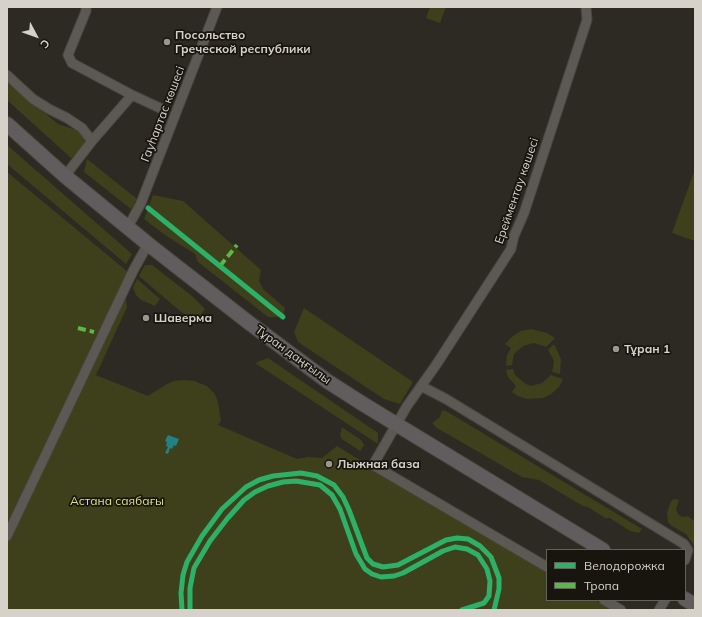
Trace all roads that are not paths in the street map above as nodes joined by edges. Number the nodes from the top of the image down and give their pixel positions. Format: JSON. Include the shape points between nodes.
{"nodes":[{"id":1,"x":86,"y":7,"type":"edge"},
{"id":2,"x":217,"y":7,"type":"edge"},
{"id":3,"x":586,"y":7,"type":"edge"},
{"id":4,"x":7,"y":75,"type":"edge"},
{"id":5,"x":132,"y":95,"type":"junction"},
{"id":6,"x":162,"y":109,"type":"dead end"},
{"id":7,"x":7,"y":124,"type":"edge"},
{"id":8,"x":92,"y":141,"type":"junction"},
{"id":9,"x":66,"y":176,"type":"junction"},
{"id":10,"x":128,"y":227,"type":"junction"},
{"id":11,"x":148,"y":244,"type":"junction"},
{"id":12,"x":421,"y":386,"type":"junction"},
{"id":13,"x":397,"y":424,"type":"junction"},
{"id":14,"x":7,"y":536,"type":"edge"},
{"id":15,"x":601,"y":549,"type":"edge"},
{"id":16,"x":686,"y":558,"type":"edge"},
{"id":17,"x":546,"y":566,"type":"edge"},
{"id":18,"x":686,"y":600,"type":"edge"},
{"id":19,"x":606,"y":601,"type":"edge"},
{"id":20,"x":664,"y":601,"type":"edge"},
{"id":21,"x":695,"y":605,"type":"edge"},
{"id":22,"x":621,"y":610,"type":"edge"},
{"id":23,"x":659,"y":610,"type":"edge"}],
"edges":[{"from":1,"to":5,"type":"street","via":[[68,55],[72,63]]},
{"from":2,"to":10,"type":"street","name":"Гауhартас көшесі","via":[[141,203]]},
{"from":3,"to":12,"type":"street","name":"Ерейментау көшесі","via":[[587,20],[511,249]]},
{"from":4,"to":8,"type":"street","via":[[33,99],[82,128]]},
{"from":5,"to":6,"type":"street"},
{"from":5,"to":8,"type":"street"},
{"from":7,"to":9,"type":"main road","name":"Тұран даңғылы"},
{"from":8,"to":9,"type":"street"},
{"from":9,"to":10,"type":"main road","name":"Тұран даңғылы"},
{"from":10,"to":11,"type":"main road","name":"Тұран даңғылы"},
{"from":11,"to":13,"type":"main road","name":"Тұран даңғылы","via":[[327,381]]},
{"from":11,"to":14,"type":"street"},
{"from":12,"to":13,"type":"street","name":"Ерейментау көшесі"},
{"from":12,"to":16,"type":"street","via":[[684,544],[688,550]]},
{"from":13,"to":15,"type":"main road","name":"Тұран даңғылы"},
{"from":13,"to":17,"type":"street","name":"Ерейментау көшесі","via":[[373,465]]},
{"from":18,"to":21,"type":"main road"},
{"from":19,"to":22,"type":"street"},
{"from":20,"to":23,"type":"street"}]}
